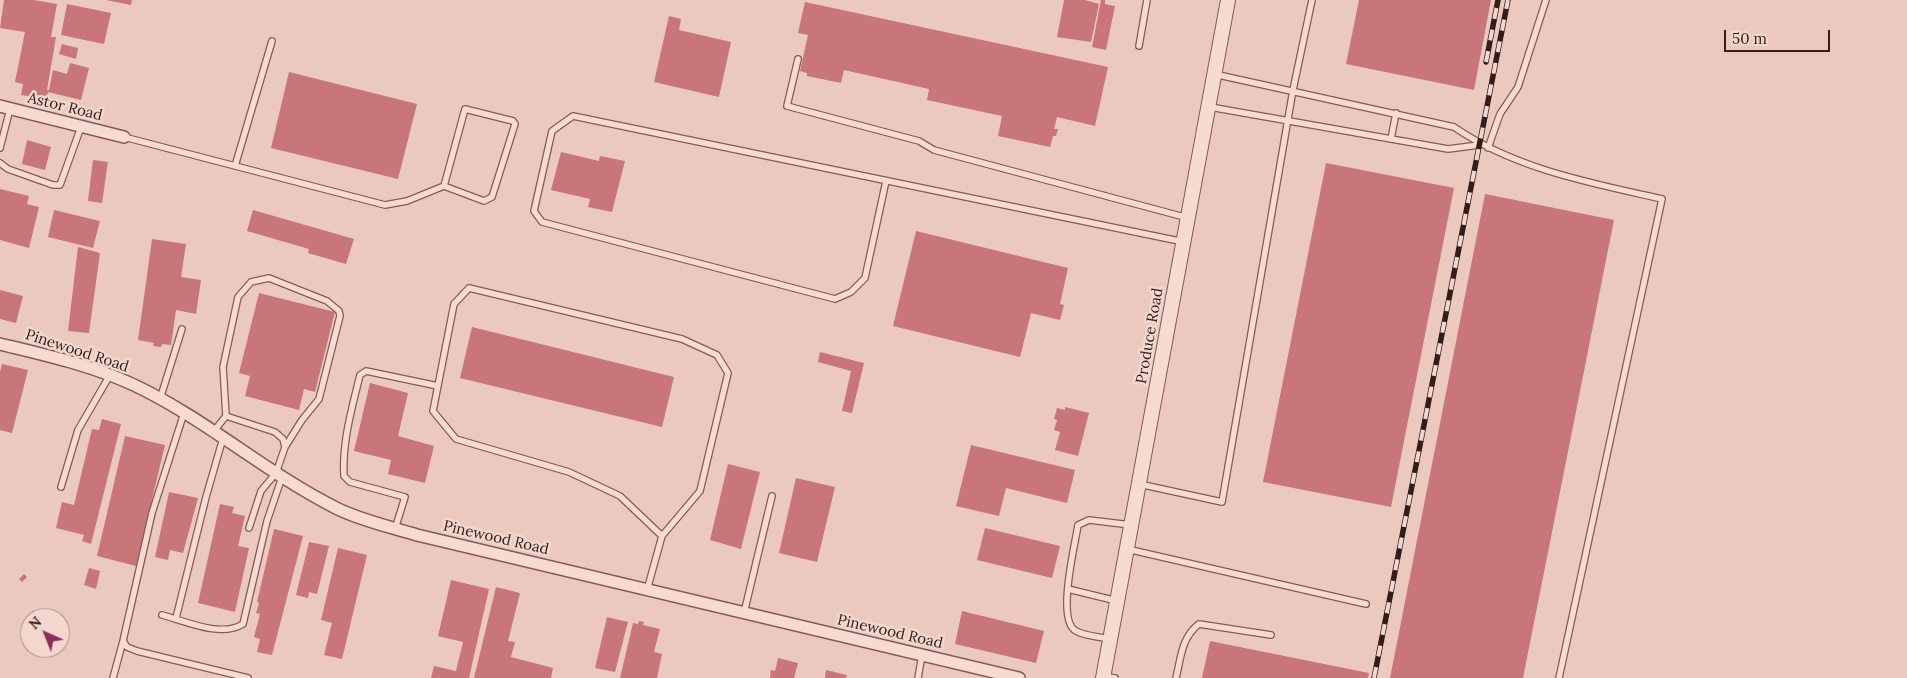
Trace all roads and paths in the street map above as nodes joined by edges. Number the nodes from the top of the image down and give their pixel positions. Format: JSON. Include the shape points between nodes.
{"nodes":[{"id":1,"x":1147,"y":0,"type":"edge"},
{"id":2,"x":1228,"y":0,"type":"edge"},
{"id":3,"x":1312,"y":0,"type":"edge"},
{"id":4,"x":1546,"y":0,"type":"edge"},
{"id":5,"x":272,"y":40,"type":"dead end"},
{"id":6,"x":1139,"y":46,"type":"dead end"},
{"id":7,"x":798,"y":59,"type":"dead end"},
{"id":8,"x":1214,"y":74,"type":"junction"},
{"id":9,"x":1293,"y":90,"type":"junction"},
{"id":10,"x":1208,"y":107,"type":"junction"},
{"id":11,"x":5,"y":108,"type":"edge"},
{"id":12,"x":1396,"y":114,"type":"junction"},
{"id":13,"x":1287,"y":122,"type":"junction"},
{"id":14,"x":81,"y":127,"type":"junction"},
{"id":15,"x":124,"y":137,"type":"joint"},
{"id":16,"x":1390,"y":139,"type":"junction"},
{"id":17,"x":1480,"y":144,"type":"junction"},
{"id":18,"x":0,"y":148,"type":"edge"},
{"id":19,"x":1488,"y":148,"type":"junction"},
{"id":20,"x":0,"y":162,"type":"edge"},
{"id":21,"x":235,"y":166,"type":"junction"},
{"id":22,"x":886,"y":181,"type":"junction"},
{"id":23,"x":444,"y":186,"type":"junction"},
{"id":24,"x":1188,"y":218,"type":"junction"},
{"id":25,"x":1184,"y":242,"type":"junction"},
{"id":26,"x":182,"y":329,"type":"dead end"},
{"id":27,"x":0,"y":344,"type":"edge"},
{"id":28,"x":110,"y":375,"type":"junction"},
{"id":29,"x":438,"y":386,"type":"junction"},
{"id":30,"x":160,"y":399,"type":"junction"},
{"id":31,"x":184,"y":413,"type":"junction"},
{"id":32,"x":226,"y":416,"type":"junction"},
{"id":33,"x":219,"y":435,"type":"junction"},
{"id":34,"x":285,"y":447,"type":"junction"},
{"id":35,"x":279,"y":475,"type":"junction"},
{"id":36,"x":1139,"y":484,"type":"junction"},
{"id":37,"x":61,"y":487,"type":"dead end"},
{"id":38,"x":772,"y":496,"type":"dead end"},
{"id":39,"x":1131,"y":525,"type":"junction"},
{"id":40,"x":249,"y":528,"type":"dead end"},
{"id":41,"x":395,"y":529,"type":"junction"},
{"id":42,"x":662,"y":536,"type":"junction"},
{"id":43,"x":1127,"y":549,"type":"junction"},
{"id":44,"x":1068,"y":589,"type":"junction"},
{"id":45,"x":647,"y":590,"type":"junction"},
{"id":46,"x":1117,"y":601,"type":"junction"},
{"id":47,"x":1366,"y":604,"type":"dead end"},
{"id":48,"x":744,"y":613,"type":"junction"},
{"id":49,"x":162,"y":615,"type":"dead end"},
{"id":50,"x":176,"y":618,"type":"junction"},
{"id":51,"x":1271,"y":635,"type":"dead end"},
{"id":52,"x":1110,"y":640,"type":"junction"},
{"id":53,"x":122,"y":641,"type":"junction"},
{"id":54,"x":922,"y":655,"type":"junction"},
{"id":55,"x":1107,"y":677,"type":"edge"},
{"id":56,"x":114,"y":678,"type":"edge"},
{"id":57,"x":248,"y":678,"type":"edge"},
{"id":58,"x":918,"y":678,"type":"edge"},
{"id":59,"x":1019,"y":678,"type":"edge"},
{"id":60,"x":1176,"y":678,"type":"edge"},
{"id":61,"x":1559,"y":678,"type":"edge"}],
"edges":[{"from":1,"to":6,"type":"lane"},
{"from":2,"to":8,"type":"street","name":"Produce Road"},
{"from":3,"to":9,"type":"lane"},
{"from":4,"to":19,"type":"lane","via":[[1518,87],[1500,114]]},
{"from":5,"to":21,"type":"lane"},
{"from":7,"to":24,"type":"lane","via":[[787,106],[919,141],[934,150]]},
{"from":8,"to":9,"type":"lane"},
{"from":8,"to":10,"type":"street","name":"Produce Road"},
{"from":9,"to":12,"type":"lane"},
{"from":9,"to":13,"type":"lane"},
{"from":10,"to":13,"type":"lane"},
{"from":10,"to":24,"type":"street","name":"Produce Road"},
{"from":11,"to":14,"type":"street","name":"Astor Road"},
{"from":11,"to":18,"type":"lane"},
{"from":12,"to":16,"type":"lane"},
{"from":12,"to":17,"type":"lane","via":[[1454,127]]},
{"from":13,"to":16,"type":"lane"},
{"from":13,"to":36,"type":"lane","via":[[1222,502]]},
{"from":14,"to":15,"type":"street","name":"Astor Road"},
{"from":14,"to":20,"type":"lane","via":[[60,185],[8,169]]},
{"from":15,"to":21,"type":"lane"},
{"from":16,"to":17,"type":"lane","via":[[1448,149]]},
{"from":17,"to":19,"type":"lane"},
{"from":19,"to":61,"type":"lane","via":[[1560,176],[1662,200]]},
{"from":21,"to":23,"type":"lane","via":[[385,205],[407,201]]},
{"from":22,"to":22,"type":"lane","via":[[573,116],[552,131],[534,211],[542,222],[835,299],[851,292],[866,278]]},
{"from":22,"to":25,"type":"lane"},
{"from":23,"to":23,"type":"lane","via":[[466,109],[513,121],[515,124],[492,197],[484,201]]},
{"from":24,"to":25,"type":"street","name":"Produce Road"},
{"from":25,"to":36,"type":"street","name":"Produce Road"},
{"from":26,"to":30,"type":"lane"},
{"from":27,"to":28,"type":"street","name":"Pinewood Road"},
{"from":28,"to":30,"type":"street","name":"Pinewood Road"},
{"from":28,"to":37,"type":"lane","via":[[78,430]]},
{"from":29,"to":41,"type":"lane","via":[[366,371],[360,375],[350,415],[344,476],[350,482],[405,497]]},
{"from":29,"to":42,"type":"lane","via":[[433,411],[456,439],[569,472],[620,496]]},
{"from":29,"to":42,"type":"lane","via":[[454,304],[468,288],[682,339],[717,355],[728,373],[700,491]]},
{"from":30,"to":31,"type":"street","name":"Pinewood Road"},
{"from":31,"to":33,"type":"street","name":"Pinewood Road"},
{"from":31,"to":53,"type":"lane","via":[[152,513]]},
{"from":32,"to":33,"type":"lane","via":[[222,418]]},
{"from":32,"to":34,"type":"lane","via":[[275,432],[283,439]]},
{"from":32,"to":34,"type":"lane","via":[[224,367],[238,297],[251,282],[269,278],[327,301],[335,306],[340,316],[319,399]]},
{"from":33,"to":35,"type":"street","name":"Pinewood Road"},
{"from":33,"to":50,"type":"lane"},
{"from":34,"to":35,"type":"lane"},
{"from":35,"to":40,"type":"lane","via":[[261,491]]},
{"from":35,"to":41,"type":"street","name":"Pinewood Road","via":[[339,510]]},
{"from":35,"to":50,"type":"lane","via":[[243,624],[235,630],[220,630]]},
{"from":36,"to":39,"type":"street","name":"Produce Road"},
{"from":38,"to":48,"type":"lane"},
{"from":39,"to":43,"type":"street","name":"Produce Road"},
{"from":39,"to":44,"type":"lane","via":[[1089,520],[1078,525]]},
{"from":41,"to":45,"type":"street","name":"Pinewood Road"},
{"from":42,"to":45,"type":"lane"},
{"from":43,"to":46,"type":"street","name":"Produce Road"},
{"from":43,"to":47,"type":"lane"},
{"from":44,"to":46,"type":"lane"},
{"from":44,"to":52,"type":"lane","via":[[1066,608],[1069,625],[1075,631]]},
{"from":45,"to":48,"type":"street","name":"Pinewood Road"},
{"from":46,"to":52,"type":"street","name":"Produce Road"},
{"from":48,"to":54,"type":"street","name":"Pinewood Road"},
{"from":49,"to":50,"type":"lane"},
{"from":51,"to":60,"type":"lane","via":[[1199,624],[1184,640]]},
{"from":52,"to":55,"type":"street","name":"Produce Road"},
{"from":53,"to":56,"type":"lane"},
{"from":53,"to":57,"type":"lane","via":[[136,651]]},
{"from":54,"to":58,"type":"lane"},
{"from":54,"to":59,"type":"street","name":"Pinewood Road"}]}
